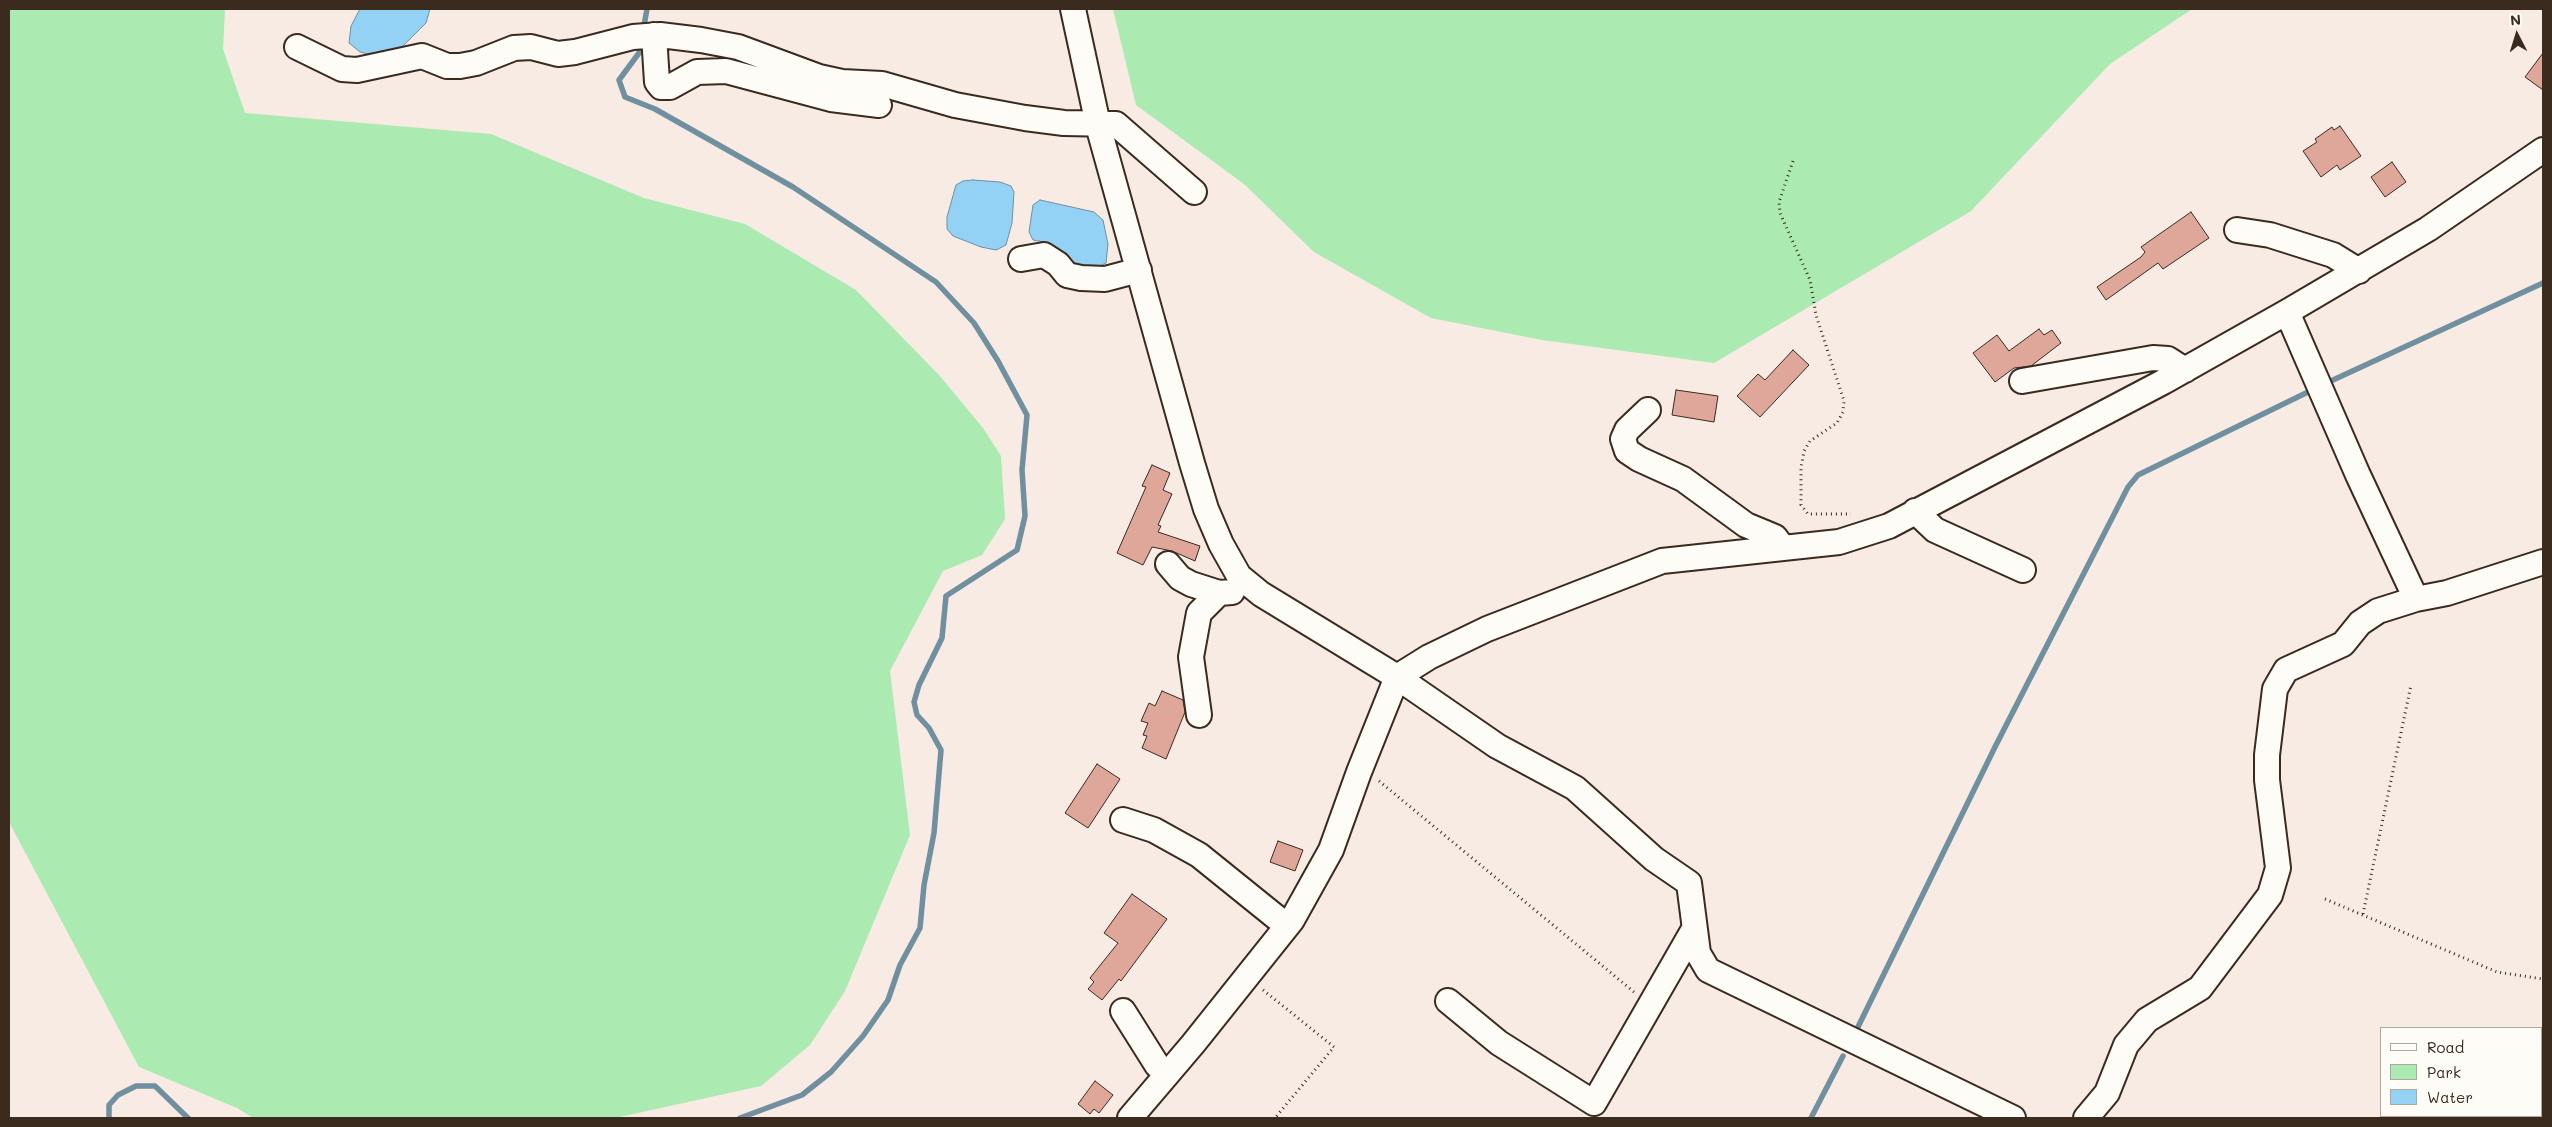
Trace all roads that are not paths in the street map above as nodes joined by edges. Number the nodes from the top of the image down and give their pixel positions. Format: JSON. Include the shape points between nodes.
{"nodes":[{"id":1,"x":1073,"y":9,"type":"edge"},
{"id":2,"x":654,"y":35,"type":"junction"},
{"id":3,"x":297,"y":47,"type":"dead end"},
{"id":4,"x":879,"y":105,"type":"dead end"},
{"id":5,"x":1098,"y":124,"type":"junction"},
{"id":6,"x":2543,"y":150,"type":"edge"},
{"id":7,"x":1194,"y":192,"type":"dead end"},
{"id":8,"x":2236,"y":230,"type":"dead end"},
{"id":9,"x":1021,"y":259,"type":"dead end"},
{"id":10,"x":1139,"y":270,"type":"junction"},
{"id":11,"x":2359,"y":271,"type":"junction"},
{"id":12,"x":2287,"y":312,"type":"junction"},
{"id":13,"x":2185,"y":370,"type":"junction"},
{"id":14,"x":2022,"y":381,"type":"dead end"},
{"id":15,"x":1648,"y":410,"type":"dead end"},
{"id":16,"x":1915,"y":511,"type":"junction"},
{"id":17,"x":1783,"y":548,"type":"junction"},
{"id":18,"x":2543,"y":562,"type":"edge"},
{"id":19,"x":1168,"y":564,"type":"dead end"},
{"id":20,"x":2023,"y":570,"type":"dead end"},
{"id":21,"x":1245,"y":581,"type":"junction"},
{"id":22,"x":1219,"y":593,"type":"junction"},
{"id":23,"x":2416,"y":599,"type":"junction"},
{"id":24,"x":1397,"y":677,"type":"junction"},
{"id":25,"x":1199,"y":715,"type":"dead end"},
{"id":26,"x":1123,"y":820,"type":"dead end"},
{"id":27,"x":1287,"y":926,"type":"junction"},
{"id":28,"x":1694,"y":929,"type":"junction"},
{"id":29,"x":1448,"y":1002,"type":"dead end"},
{"id":30,"x":1123,"y":1011,"type":"dead end"},
{"id":31,"x":1166,"y":1074,"type":"junction"},
{"id":32,"x":1130,"y":1118,"type":"edge"},
{"id":33,"x":2013,"y":1118,"type":"edge"},
{"id":34,"x":2086,"y":1118,"type":"edge"}],
"edges":[{"from":1,"to":5,"type":"street"},
{"from":2,"to":3,"type":"street","via":[[558,54],[531,47],[514,48],[460,66],[447,66],[422,56],[357,70],[342,69]]},
{"from":2,"to":4,"type":"street","via":[[657,82],[661,87],[670,87],[697,72],[726,71],[832,99]]},
{"from":2,"to":5,"type":"street","via":[[738,47],[842,82],[882,84],[984,111],[1054,122]]},
{"from":5,"to":7,"type":"street","via":[[1116,124]]},
{"from":5,"to":10,"type":"street"},
{"from":6,"to":11,"type":"street","via":[[2428,229]]},
{"from":8,"to":11,"type":"street","via":[[2270,235],[2325,252]]},
{"from":9,"to":10,"type":"street","via":[[1044,255],[1067,275],[1081,278],[1105,279]]},
{"from":10,"to":21,"type":"street","via":[[1206,509],[1221,544]]},
{"from":11,"to":12,"type":"street"},
{"from":12,"to":13,"type":"street"},
{"from":12,"to":23,"type":"street"},
{"from":13,"to":14,"type":"street","via":[[2168,359],[2153,358]]},
{"from":13,"to":16,"type":"street"},
{"from":15,"to":17,"type":"street","via":[[1627,430],[1623,439],[1627,451],[1683,479],[1746,526],[1775,537]]},
{"from":16,"to":17,"type":"street","via":[[1889,526],[1839,542]]},
{"from":16,"to":20,"type":"street","via":[[1935,530]]},
{"from":17,"to":24,"type":"street","via":[[1662,560],[1487,629],[1429,657]]},
{"from":18,"to":23,"type":"street","via":[[2447,593]]},
{"from":19,"to":22,"type":"street","via":[[1180,578]]},
{"from":21,"to":22,"type":"street","via":[[1231,592]]},
{"from":21,"to":24,"type":"street"},
{"from":22,"to":25,"type":"street","via":[[1199,613],[1191,657]]},
{"from":23,"to":34,"type":"street","via":[[2378,611],[2360,623],[2343,644],[2286,670],[2280,679],[2275,689],[2267,755],[2278,868],[2270,895],[2200,988],[2147,1020],[2126,1045],[2107,1093]]},
{"from":24,"to":27,"type":"street","via":[[1331,850]]},
{"from":24,"to":28,"type":"street","via":[[1497,746],[1575,788],[1654,859],[1689,883]]},
{"from":26,"to":27,"type":"street","via":[[1154,830],[1199,855]]},
{"from":27,"to":31,"type":"street"},
{"from":28,"to":29,"type":"street","via":[[1594,1103],[1498,1043]]},
{"from":28,"to":33,"type":"street","via":[[1698,953],[1708,970]]},
{"from":30,"to":31,"type":"street","via":[[1157,1066]]},
{"from":31,"to":32,"type":"street"}]}
